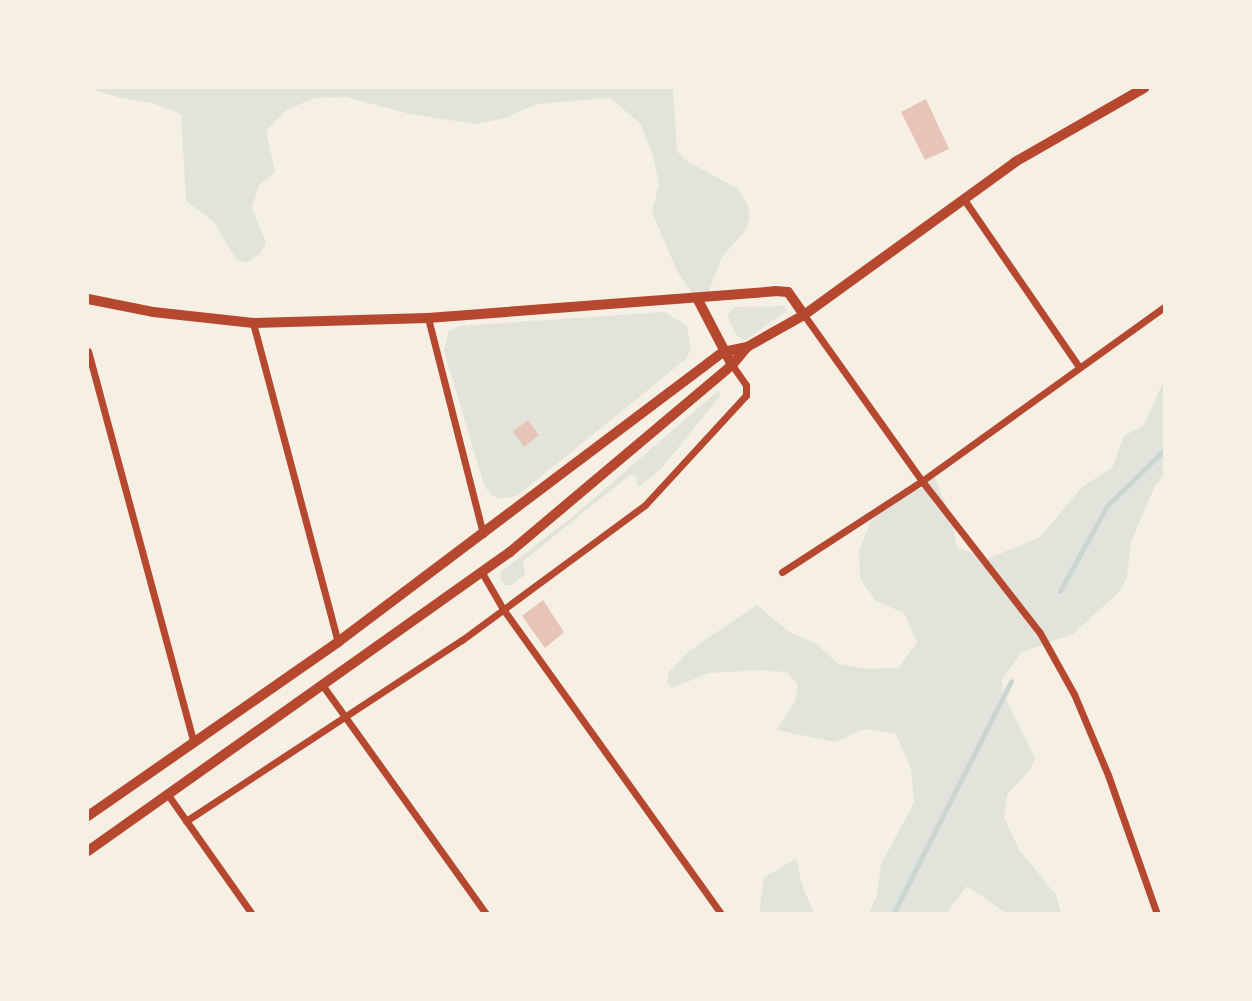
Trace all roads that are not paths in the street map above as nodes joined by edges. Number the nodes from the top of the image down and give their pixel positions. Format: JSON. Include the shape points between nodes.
{"nodes":[{"id":1,"x":1144,"y":88,"type":"edge"},
{"id":2,"x":963,"y":198,"type":"junction"},
{"id":3,"x":88,"y":299,"type":"edge"},
{"id":4,"x":698,"y":300,"type":"junction"},
{"id":5,"x":1164,"y":307,"type":"edge"},
{"id":6,"x":804,"y":315,"type":"junction"},
{"id":7,"x":428,"y":318,"type":"junction"},
{"id":8,"x":253,"y":323,"type":"junction"},
{"id":9,"x":747,"y":347,"type":"junction"},
{"id":10,"x":88,"y":351,"type":"edge"},
{"id":11,"x":723,"y":352,"type":"junction"},
{"id":12,"x":732,"y":365,"type":"junction"},
{"id":13,"x":1079,"y":367,"type":"junction"},
{"id":14,"x":922,"y":481,"type":"junction"},
{"id":15,"x":482,"y":534,"type":"junction"},
{"id":16,"x":481,"y":572,"type":"junction"},
{"id":17,"x":782,"y":572,"type":"dead end"},
{"id":18,"x":503,"y":610,"type":"junction"},
{"id":19,"x":338,"y":642,"type":"junction"},
{"id":20,"x":323,"y":687,"type":"junction"},
{"id":21,"x":346,"y":718,"type":"junction"},
{"id":22,"x":194,"y":744,"type":"junction"},
{"id":23,"x":168,"y":795,"type":"junction"},
{"id":24,"x":88,"y":816,"type":"edge"},
{"id":25,"x":186,"y":821,"type":"junction"},
{"id":26,"x":88,"y":851,"type":"edge"},
{"id":27,"x":251,"y":914,"type":"edge"},
{"id":28,"x":486,"y":914,"type":"edge"},
{"id":29,"x":721,"y":914,"type":"edge"},
{"id":30,"x":1157,"y":914,"type":"edge"}],
"edges":[{"from":1,"to":2,"type":"main road","via":[[1015,162]]},
{"from":2,"to":6,"type":"main road"},
{"from":2,"to":13,"type":"street"},
{"from":3,"to":8,"type":"street","via":[[153,312]]},
{"from":4,"to":6,"type":"street","via":[[788,292]]},
{"from":4,"to":7,"type":"street"},
{"from":4,"to":11,"type":"street"},
{"from":5,"to":13,"type":"street"},
{"from":6,"to":9,"type":"main road"},
{"from":6,"to":14,"type":"street"},
{"from":7,"to":8,"type":"street"},
{"from":7,"to":15,"type":"street"},
{"from":8,"to":19,"type":"street"},
{"from":9,"to":11,"type":"main road"},
{"from":9,"to":12,"type":"main road"},
{"from":10,"to":22,"type":"street"},
{"from":11,"to":12,"type":"street"},
{"from":11,"to":15,"type":"main road"},
{"from":12,"to":16,"type":"main road"},
{"from":12,"to":18,"type":"street","via":[[745,381],[746,396],[645,505]]},
{"from":13,"to":14,"type":"street"},
{"from":14,"to":17,"type":"street"},
{"from":14,"to":30,"type":"street","via":[[1040,633],[1074,694]]},
{"from":15,"to":19,"type":"main road"},
{"from":16,"to":18,"type":"street"},
{"from":16,"to":20,"type":"main road"},
{"from":18,"to":21,"type":"street"},
{"from":18,"to":29,"type":"street"},
{"from":19,"to":22,"type":"main road"},
{"from":20,"to":21,"type":"street"},
{"from":20,"to":23,"type":"main road"},
{"from":21,"to":25,"type":"street"},
{"from":21,"to":28,"type":"street"},
{"from":22,"to":24,"type":"main road"},
{"from":23,"to":25,"type":"street"},
{"from":23,"to":26,"type":"main road"},
{"from":25,"to":27,"type":"street"}]}
